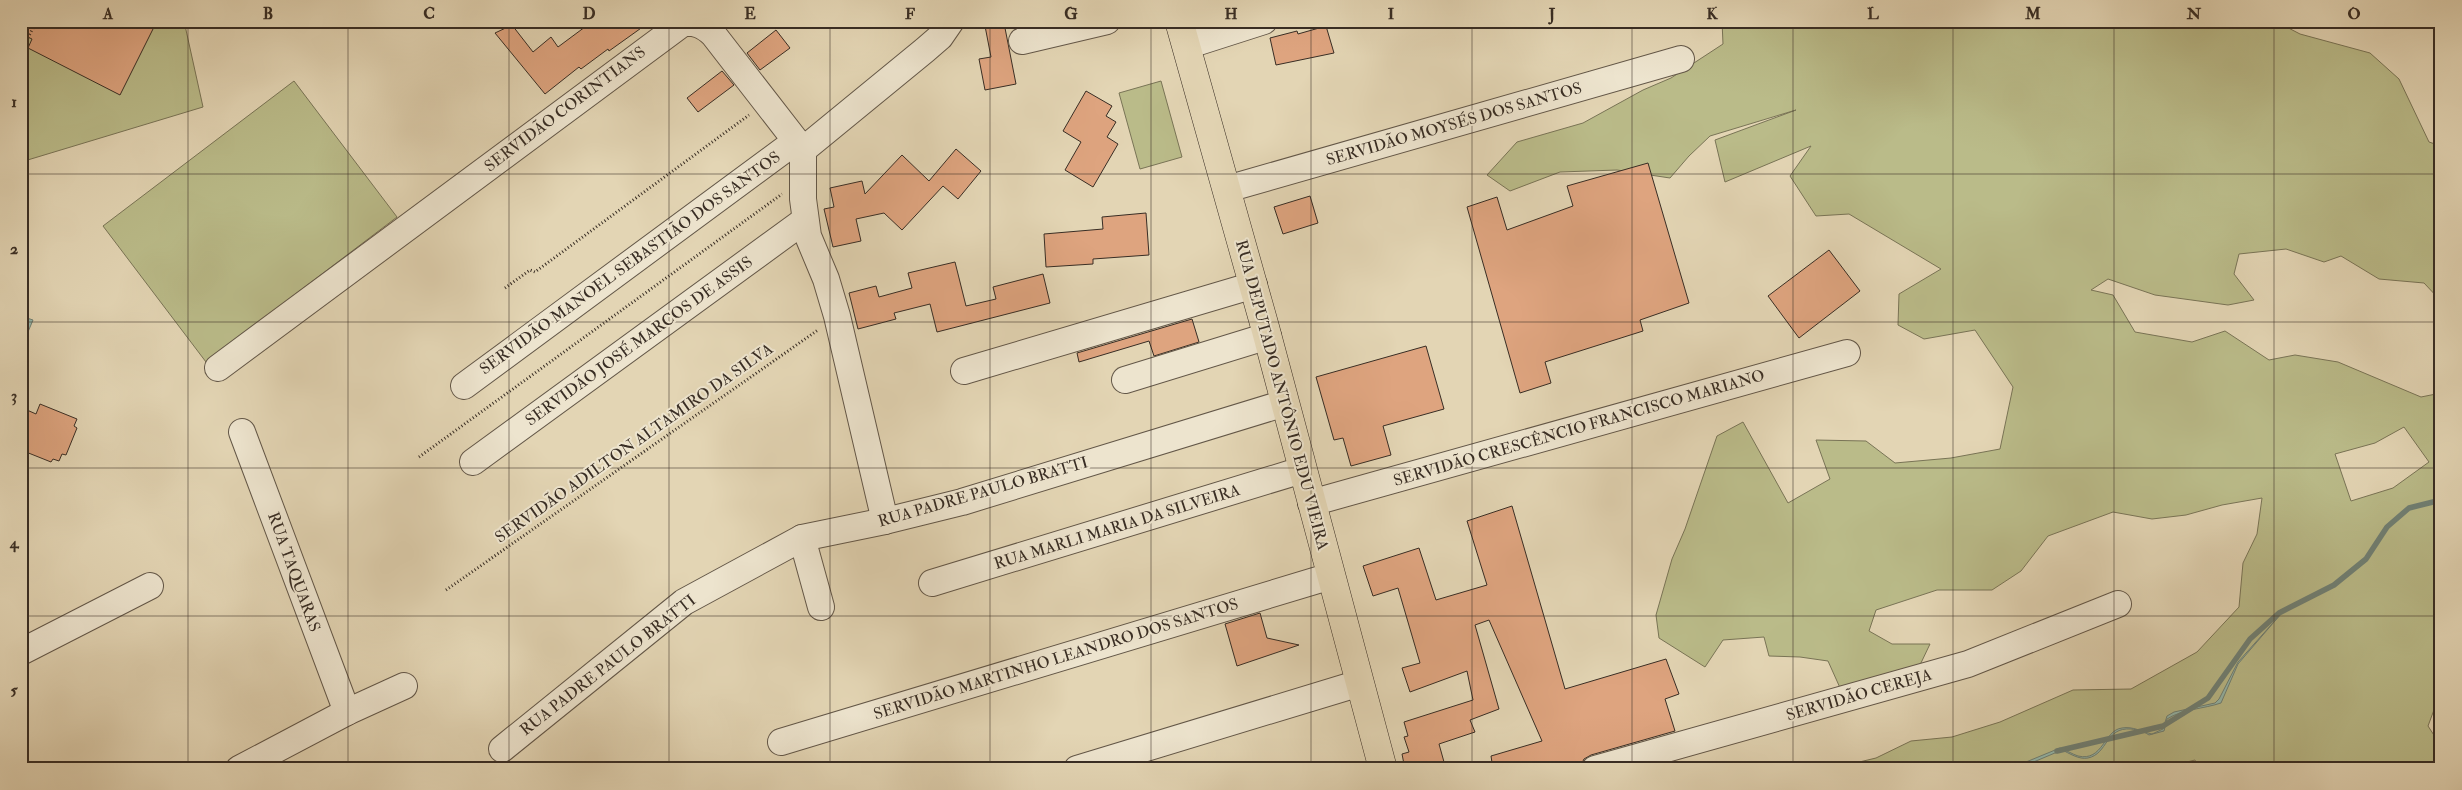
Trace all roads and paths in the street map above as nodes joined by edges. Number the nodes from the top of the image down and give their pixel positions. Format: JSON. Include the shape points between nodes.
{"nodes":[{"id":1,"x":37,"y":21,"type":"edge"},
{"id":2,"x":952,"y":21,"type":"edge"},
{"id":3,"x":1107,"y":21,"type":"edge"},
{"id":4,"x":1264,"y":21,"type":"edge"},
{"id":5,"x":1182,"y":34,"type":"edge"},
{"id":6,"x":1022,"y":41,"type":"dead end"},
{"id":7,"x":21,"y":50,"type":"edge"},
{"id":8,"x":1681,"y":59,"type":"dead end"},
{"id":9,"x":766,"y":102,"type":"junction"},
{"id":10,"x":800,"y":146,"type":"junction"},
{"id":11,"x":803,"y":179,"type":"junction"},
{"id":12,"x":1227,"y":189,"type":"junction"},
{"id":13,"x":805,"y":220,"type":"junction"},
{"id":14,"x":1254,"y":285,"type":"junction"},
{"id":15,"x":505,"y":288,"type":"dead end"},
{"id":16,"x":837,"y":316,"type":"junction"},
{"id":17,"x":1268,"y":336,"type":"junction"},
{"id":18,"x":1847,"y":353,"type":"dead end"},
{"id":19,"x":218,"y":368,"type":"dead end"},
{"id":20,"x":964,"y":371,"type":"dead end"},
{"id":21,"x":1125,"y":380,"type":"dead end"},
{"id":22,"x":464,"y":386,"type":"dead end"},
{"id":23,"x":1285,"y":403,"type":"junction"},
{"id":24,"x":242,"y":432,"type":"dead end"},
{"id":25,"x":419,"y":457,"type":"dead end"},
{"id":26,"x":473,"y":462,"type":"dead end"},
{"id":27,"x":1302,"y":470,"type":"junction"},
{"id":28,"x":1311,"y":504,"type":"junction"},
{"id":29,"x":885,"y":521,"type":"junction"},
{"id":30,"x":802,"y":538,"type":"junction"},
{"id":31,"x":1331,"y":576,"type":"junction"},
{"id":32,"x":932,"y":583,"type":"dead end"},
{"id":33,"x":150,"y":586,"type":"dead end"},
{"id":34,"x":446,"y":590,"type":"dead end"},
{"id":35,"x":2118,"y":604,"type":"dead end"},
{"id":36,"x":821,"y":607,"type":"dead end"},
{"id":37,"x":21,"y":652,"type":"edge"},
{"id":38,"x":1360,"y":683,"type":"junction"},
{"id":39,"x":404,"y":686,"type":"dead end"},
{"id":40,"x":347,"y":712,"type":"junction"},
{"id":41,"x":781,"y":742,"type":"dead end"},
{"id":42,"x":502,"y":749,"type":"dead end"},
{"id":43,"x":239,"y":769,"type":"edge"},
{"id":44,"x":1077,"y":769,"type":"edge"},
{"id":45,"x":1383,"y":769,"type":"edge"},
{"id":46,"x":1594,"y":769,"type":"edge"}],
"edges":[{"from":1,"to":7,"type":"path"},
{"from":2,"to":10,"type":"street","via":[[925,50]]},
{"from":3,"to":6,"type":"street"},
{"from":4,"to":5,"type":"street"},
{"from":5,"to":12,"type":"main road","name":"RUA DEPUTADO ANTÔNIO EDU VIEIRA"},
{"from":8,"to":12,"type":"street","name":"SERVIDÃO MOYSÉS DOS SANTOS"},
{"from":9,"to":10,"type":"street","name":"SERVIDÃO CORINTIANS"},
{"from":9,"to":15,"type":"path","via":[[535,272],[530,270]]},
{"from":9,"to":19,"type":"street","name":"SERVIDÃO CORINTIANS","via":[[705,27],[694,22],[683,24]]},
{"from":10,"to":11,"type":"street"},
{"from":10,"to":22,"type":"street","name":"SERVIDÃO MANOEL SEBASTIÃO DOS SANTOS"},
{"from":11,"to":13,"type":"street"},
{"from":11,"to":25,"type":"path"},
{"from":12,"to":14,"type":"main road","name":"RUA DEPUTADO ANTÔNIO EDU VIEIRA"},
{"from":13,"to":16,"type":"street"},
{"from":13,"to":26,"type":"street","name":"SERVIDÃO JOSÉ MARCOS DE ASSIS"},
{"from":14,"to":17,"type":"main road","name":"RUA DEPUTADO ANTÔNIO EDU VIEIRA"},
{"from":14,"to":20,"type":"street"},
{"from":16,"to":29,"type":"street"},
{"from":16,"to":34,"type":"path","name":"SERVIDÃO ADILTON ALTAMIRO DA SILVA"},
{"from":17,"to":21,"type":"street"},
{"from":17,"to":23,"type":"main road","name":"RUA DEPUTADO ANTÔNIO EDU VIEIRA"},
{"from":18,"to":28,"type":"street","name":"SERVIDÃO CRESCÊNCIO FRANCISCO MARIANO"},
{"from":23,"to":27,"type":"main road","name":"RUA DEPUTADO ANTÔNIO EDU VIEIRA"},
{"from":23,"to":29,"type":"street","name":"RUA PADRE PAULO BRATTI","via":[[962,502]]},
{"from":24,"to":40,"type":"street","name":"RUA TAQUARAS"},
{"from":27,"to":28,"type":"main road","name":"RUA DEPUTADO ANTÔNIO EDU VIEIRA"},
{"from":27,"to":32,"type":"street","name":"RUA MARLI MARIA DA SILVEIRA"},
{"from":28,"to":31,"type":"main road","name":"RUA DEPUTADO ANTÔNIO EDU VIEIRA"},
{"from":29,"to":30,"type":"street","name":"RUA PADRE PAULO BRATTI"},
{"from":30,"to":36,"type":"street"},
{"from":30,"to":42,"type":"street","name":"RUA PADRE PAULO BRATTI","via":[[684,602]]},
{"from":31,"to":38,"type":"main road","name":"RUA DEPUTADO ANTÔNIO EDU VIEIRA"},
{"from":31,"to":41,"type":"street","name":"SERVIDÃO MARTINHO LEANDRO DOS SANTOS"},
{"from":33,"to":37,"type":"street"},
{"from":35,"to":46,"type":"street","name":"SERVIDÃO CEREJA","via":[[1968,664]]},
{"from":38,"to":44,"type":"street"},
{"from":38,"to":45,"type":"main road","name":"RUA DEPUTADO ANTÔNIO EDU VIEIRA"},
{"from":39,"to":40,"type":"street"},
{"from":40,"to":43,"type":"street"}]}
